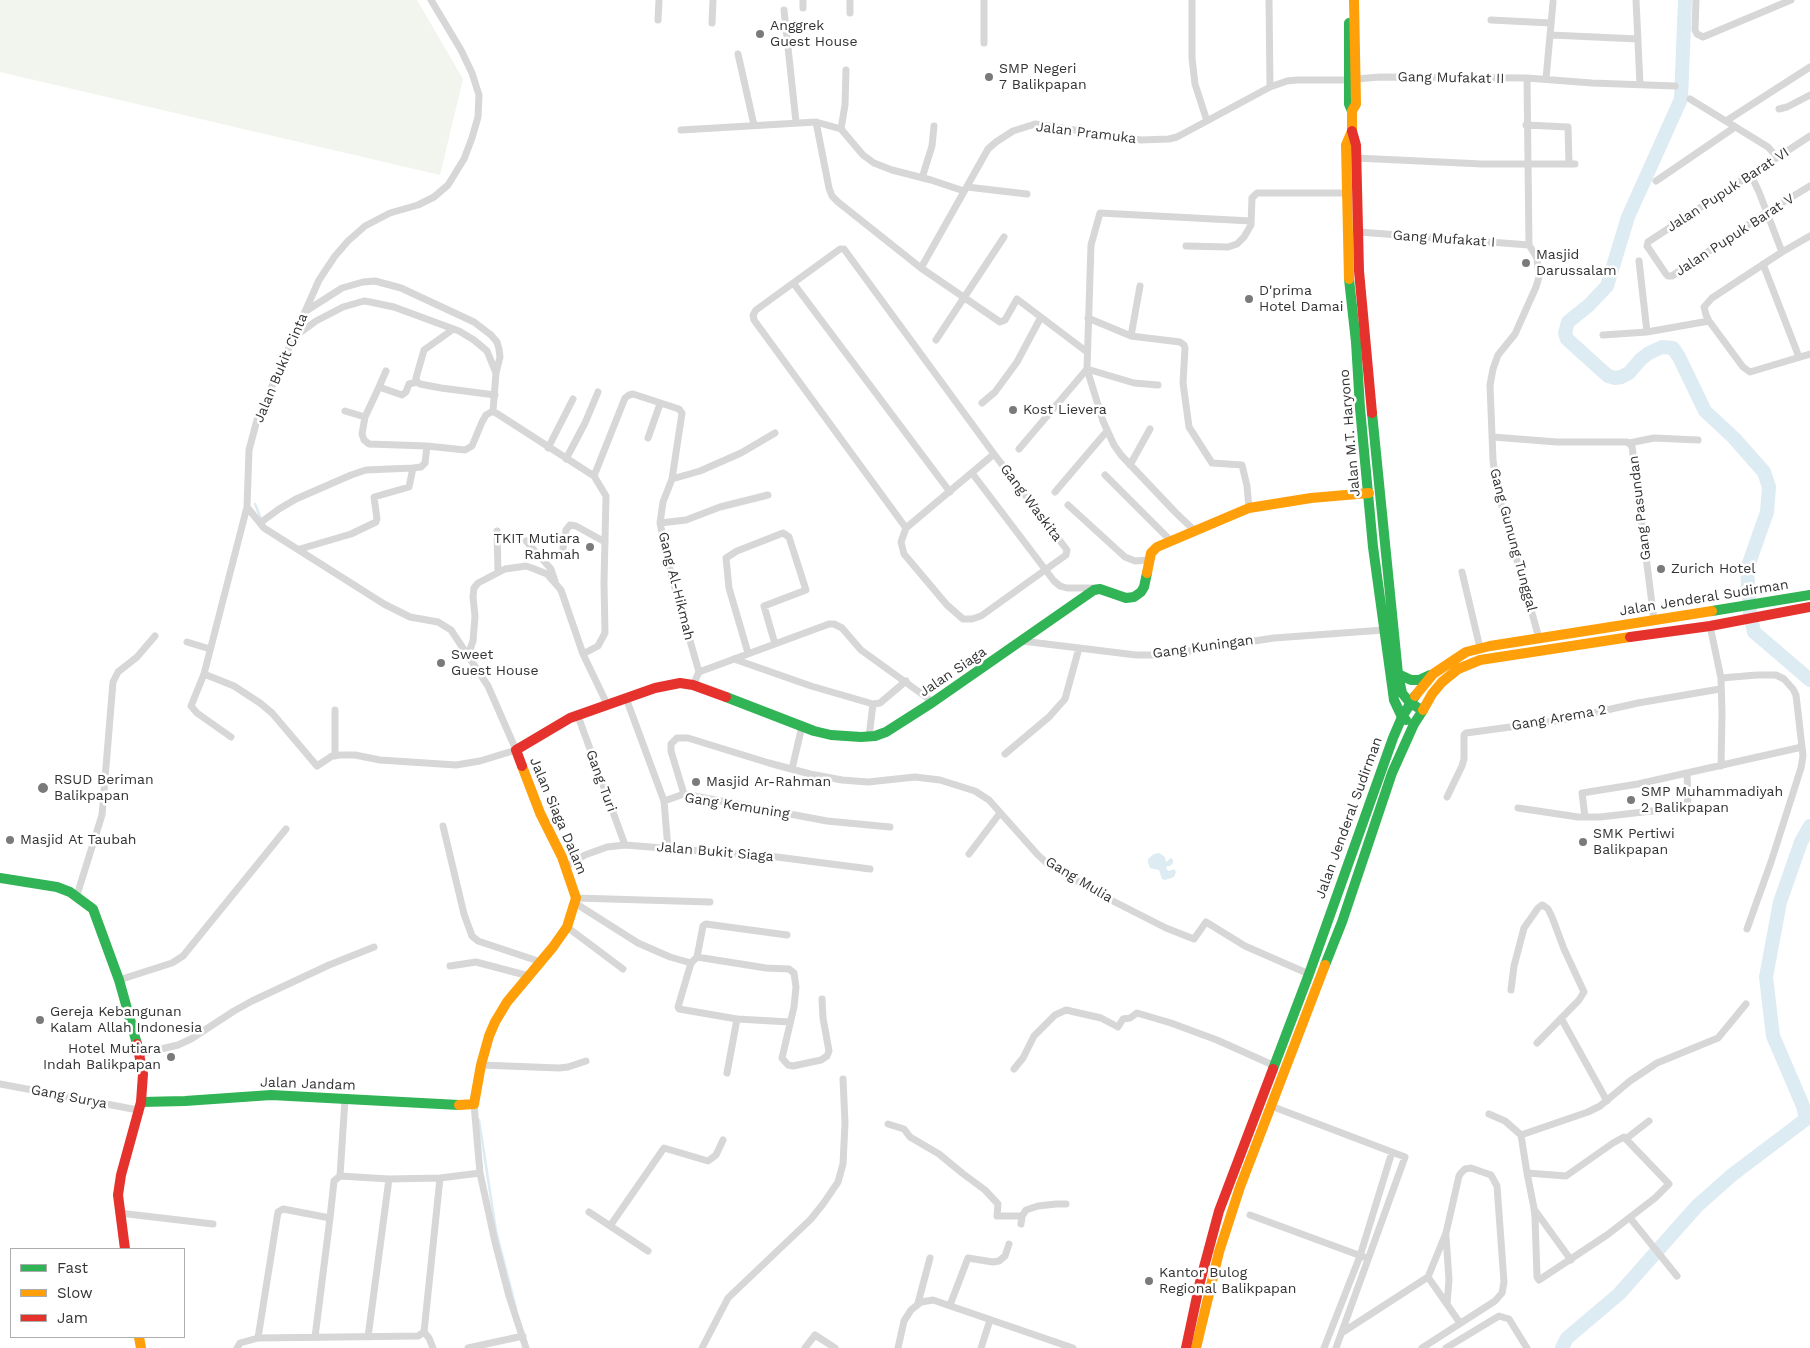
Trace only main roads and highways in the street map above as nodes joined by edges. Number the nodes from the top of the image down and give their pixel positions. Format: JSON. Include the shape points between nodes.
{"nodes":[{"id":1,"x":1347,"y":0,"type":"edge"},
{"id":2,"x":1354,"y":0,"type":"edge"},
{"id":3,"x":1352,"y":79,"type":"junction"},
{"id":4,"x":1352,"y":131,"type":"junction"},
{"id":5,"x":1369,"y":493,"type":"junction"},
{"id":6,"x":1810,"y":595,"type":"edge"},
{"id":7,"x":1810,"y":607,"type":"edge"},
{"id":8,"x":1398,"y":674,"type":"junction"},
{"id":9,"x":1433,"y":674,"type":"junction"},
{"id":10,"x":1410,"y":703,"type":"junction"},
{"id":11,"x":1422,"y":710,"type":"junction"},
{"id":12,"x":1402,"y":717,"type":"junction"},
{"id":13,"x":1414,"y":724,"type":"junction"},
{"id":14,"x":516,"y":750,"type":"joint"},
{"id":15,"x":0,"y":878,"type":"edge"},
{"id":16,"x":474,"y":1104,"type":"joint"},
{"id":17,"x":139,"y":1106,"type":"junction"},
{"id":18,"x":1235,"y":1185,"type":"junction"},
{"id":19,"x":125,"y":1248,"type":"edge"},
{"id":20,"x":1186,"y":1348,"type":"edge"},
{"id":21,"x":1196,"y":1348,"type":"edge"}],
"edges":[{"from":1,"to":3,"type":"main road","name":"Jalan M.T. Haryono"},
{"from":2,"to":3,"type":"main road","name":"Jalan M.T. Haryono"},
{"from":3,"to":4,"type":"main road","name":"Jalan M.T. Haryono","via":[[1349,104]]},
{"from":4,"to":5,"type":"main road","name":"Jalan M.T. Haryono","via":[[1346,145],[1349,286]]},
{"from":4,"to":8,"type":"main road","name":"Jalan M.T. Haryono","via":[[1356,145],[1361,290]]},
{"from":5,"to":12,"type":"main road","name":"Jalan M.T. Haryono","via":[[1373,548],[1394,700]]},
{"from":5,"to":14,"type":"main road","name":"Jalan Siaga","via":[[1249,508],[1153,549],[1144,587],[1134,597],[1126,598],[1100,588],[1086,595],[886,732],[869,737],[831,734],[680,683],[607,704]]},
{"from":6,"to":9,"type":"main road","name":"Jalan Jenderal Sudirman","via":[[1480,648],[1466,652]]},
{"from":7,"to":11,"type":"main road","name":"Jalan Jenderal Sudirman","via":[[1710,626],[1480,660],[1451,674]]},
{"from":8,"to":9,"type":"main road","via":[[1411,680]]},
{"from":8,"to":10,"type":"main road","name":"Jalan M.T. Haryono","via":[[1402,693]]},
{"from":9,"to":10,"type":"main road","name":"Jalan Jenderal Sudirman"},
{"from":10,"to":11,"type":"main road"},
{"from":10,"to":12,"type":"main road","name":"Jalan Jenderal Sudirman"},
{"from":11,"to":13,"type":"main road","name":"Jalan Jenderal Sudirman"},
{"from":12,"to":13,"type":"main road"},
{"from":12,"to":18,"type":"main road","name":"Jalan Jenderal Sudirman"},
{"from":13,"to":18,"type":"main road","name":"Jalan Jenderal Sudirman","via":[[1392,773],[1342,922],[1271,1106]]},
{"from":14,"to":16,"type":"main road","name":"Jalan Siaga Dalam","via":[[540,814],[565,867],[575,900],[567,927],[507,1002],[495,1022],[481,1064]]},
{"from":15,"to":17,"type":"main road","via":[[63,889],[93,909],[119,980],[140,1054],[143,1074]]},
{"from":16,"to":17,"type":"main road","name":"Jalan Jandam","via":[[271,1095]]},
{"from":17,"to":19,"type":"main road","via":[[120,1175],[118,1195]]},
{"from":18,"to":20,"type":"main road","name":"Jalan Jenderal Sudirman","via":[[1220,1211],[1204,1265]]},
{"from":18,"to":21,"type":"main road","name":"Jalan Jenderal Sudirman"}]}
